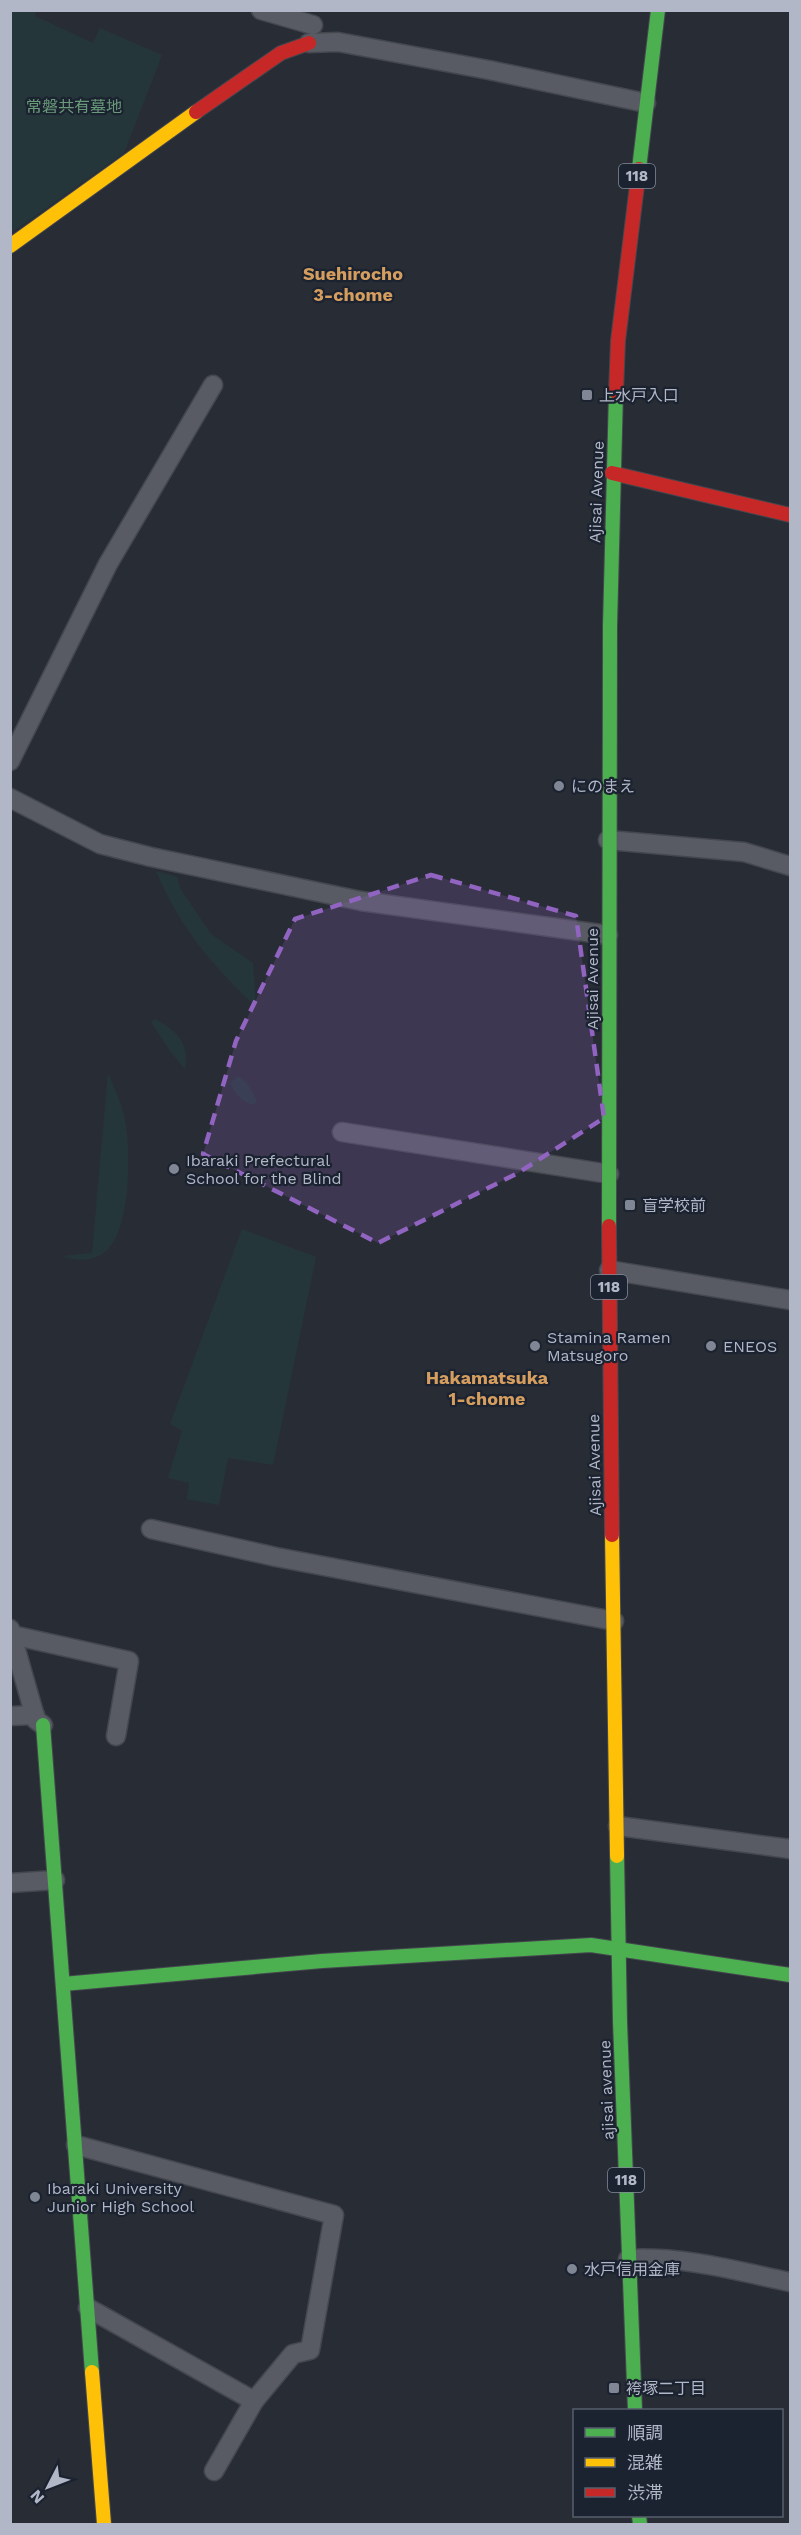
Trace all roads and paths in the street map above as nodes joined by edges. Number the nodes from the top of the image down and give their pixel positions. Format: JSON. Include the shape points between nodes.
{"nodes":[{"id":1,"x":261,"y":10,"type":"edge"},
{"id":2,"x":658,"y":10,"type":"edge"},
{"id":3,"x":311,"y":34,"type":"junction"},
{"id":4,"x":646,"y":103,"type":"junction"},
{"id":5,"x":10,"y":246,"type":"edge"},
{"id":6,"x":213,"y":385,"type":"dead end"},
{"id":7,"x":612,"y":473,"type":"junction"},
{"id":8,"x":790,"y":516,"type":"edge"},
{"id":9,"x":12,"y":756,"type":"edge"},
{"id":10,"x":10,"y":798,"type":"edge"},
{"id":11,"x":608,"y":840,"type":"junction"},
{"id":12,"x":790,"y":867,"type":"edge"},
{"id":13,"x":608,"y":935,"type":"junction"},
{"id":14,"x":342,"y":1132,"type":"dead end"},
{"id":15,"x":609,"y":1174,"type":"junction"},
{"id":16,"x":609,"y":1270,"type":"junction"},
{"id":17,"x":790,"y":1300,"type":"edge"},
{"id":18,"x":151,"y":1529,"type":"dead end"},
{"id":19,"x":614,"y":1621,"type":"junction"},
{"id":20,"x":11,"y":1632,"type":"edge"},
{"id":21,"x":10,"y":1716,"type":"edge"},
{"id":22,"x":39,"y":1720,"type":"junction"},
{"id":23,"x":117,"y":1736,"type":"dead end"},
{"id":24,"x":618,"y":1826,"type":"junction"},
{"id":25,"x":790,"y":1849,"type":"edge"},
{"id":26,"x":55,"y":1881,"type":"junction"},
{"id":27,"x":10,"y":1883,"type":"edge"},
{"id":28,"x":619,"y":1949,"type":"junction"},
{"id":29,"x":790,"y":1975,"type":"edge"},
{"id":30,"x":63,"y":1984,"type":"junction"},
{"id":31,"x":75,"y":2145,"type":"junction"},
{"id":32,"x":628,"y":2259,"type":"junction"},
{"id":33,"x":790,"y":2282,"type":"edge"},
{"id":34,"x":88,"y":2308,"type":"junction"},
{"id":35,"x":254,"y":2401,"type":"junction"},
{"id":36,"x":635,"y":2409,"type":"edge"},
{"id":37,"x":214,"y":2471,"type":"dead end"},
{"id":38,"x":104,"y":2524,"type":"edge"}],
"edges":[{"from":1,"to":3,"type":"street"},
{"from":2,"to":4,"type":"main road","name":"Ajisai Avenue","number":"118"},
{"from":3,"to":4,"type":"street"},
{"from":3,"to":5,"type":"main road","via":[[254,70]]},
{"from":4,"to":7,"type":"main road","name":"Ajisai Avenue","number":"118","via":[[622,297]]},
{"from":6,"to":9,"type":"street","via":[[108,564]]},
{"from":7,"to":8,"type":"main road"},
{"from":7,"to":11,"type":"main road","name":"Ajisai Avenue","number":"118"},
{"from":10,"to":13,"type":"street","via":[[100,844],[151,857],[361,901]]},
{"from":11,"to":12,"type":"street","via":[[744,852]]},
{"from":11,"to":13,"type":"main road","name":"Ajisai Avenue","number":"118"},
{"from":13,"to":15,"type":"main road","name":"Ajisai Avenue","number":"118"},
{"from":14,"to":15,"type":"street"},
{"from":15,"to":16,"type":"main road","name":"Ajisai Avenue","number":"118"},
{"from":16,"to":17,"type":"street"},
{"from":16,"to":19,"type":"main road","name":"Ajisai Avenue","number":"118"},
{"from":18,"to":19,"type":"street","via":[[276,1557]]},
{"from":19,"to":24,"type":"main road","name":"Ajisai Avenue","number":"118"},
{"from":20,"to":22,"type":"street"},
{"from":20,"to":23,"type":"street","via":[[129,1660]]},
{"from":21,"to":22,"type":"street"},
{"from":22,"to":26,"type":"main road"},
{"from":24,"to":25,"type":"street"},
{"from":24,"to":28,"type":"main road","name":"Ajisai Avenue","number":"118"},
{"from":26,"to":27,"type":"street"},
{"from":26,"to":30,"type":"main road"},
{"from":28,"to":29,"type":"main road"},
{"from":28,"to":30,"type":"main road","via":[[591,1945],[392,1957]]},
{"from":28,"to":32,"type":"main road","name":"ajisai avenue","number":"118"},
{"from":30,"to":31,"type":"main road"},
{"from":31,"to":34,"type":"main road"},
{"from":31,"to":35,"type":"street","via":[[334,2216],[310,2350],[293,2354]]},
{"from":32,"to":33,"type":"street","via":[[691,2261]]},
{"from":32,"to":36,"type":"main road","name":"ajisai avenue","number":"118"},
{"from":34,"to":35,"type":"street"},
{"from":34,"to":38,"type":"main road"},
{"from":35,"to":37,"type":"street"}]}
